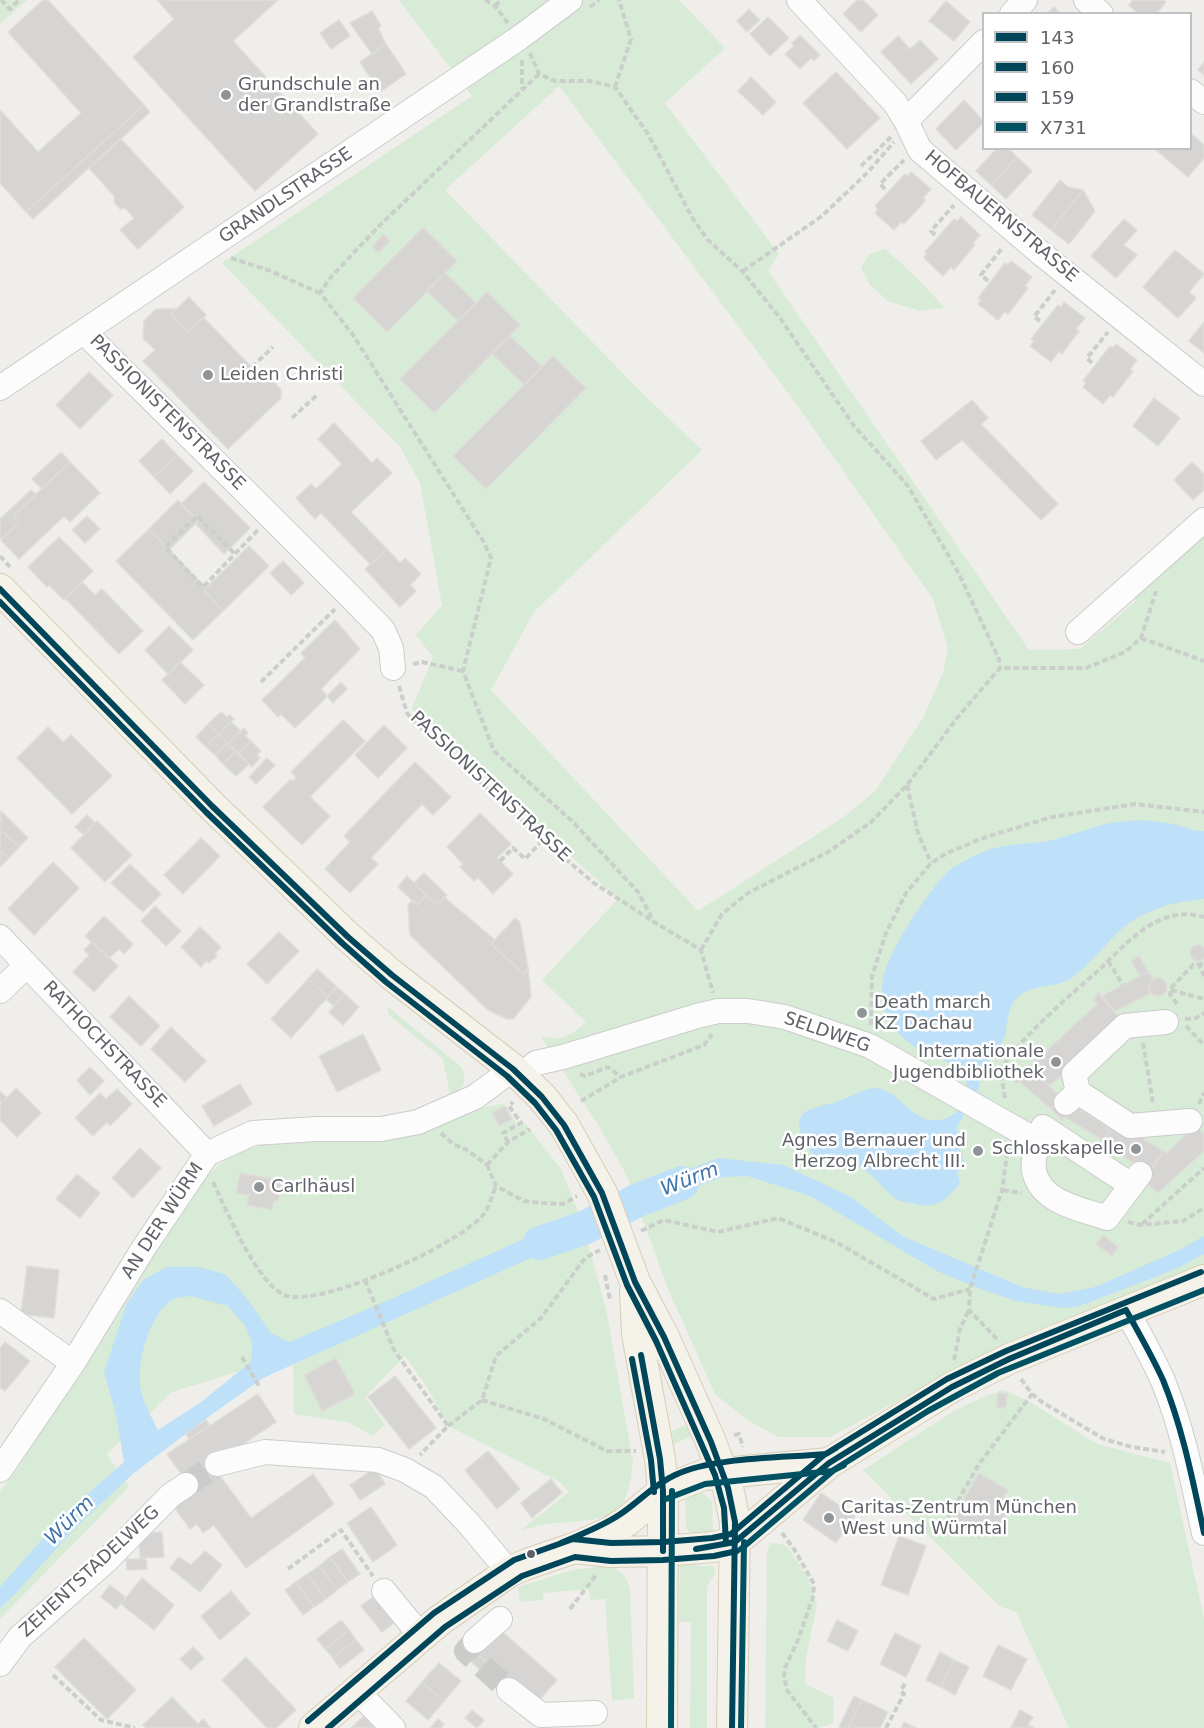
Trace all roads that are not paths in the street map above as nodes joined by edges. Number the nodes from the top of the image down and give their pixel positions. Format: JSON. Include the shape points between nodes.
{"nodes":[{"id":1,"x":570,"y":0,"type":"edge"},
{"id":2,"x":1025,"y":0,"type":"edge"},
{"id":3,"x":1086,"y":0,"type":"edge"},
{"id":4,"x":812,"y":5,"type":"edge"},
{"id":5,"x":1014,"y":12,"type":"edge"},
{"id":6,"x":1099,"y":12,"type":"edge"},
{"id":7,"x":982,"y":44,"type":"edge"},
{"id":8,"x":1192,"y":91,"type":"edge"},
{"id":9,"x":1204,"y":102,"type":"edge"},
{"id":10,"x":904,"y":125,"type":"junction"},
{"id":11,"x":84,"y":332,"type":"junction"},
{"id":12,"x":1204,"y":384,"type":"edge"},
{"id":13,"x":0,"y":388,"type":"edge"},
{"id":14,"x":1204,"y":520,"type":"edge"},
{"id":15,"x":0,"y":589,"type":"edge"},
{"id":16,"x":1078,"y":632,"type":"dead end"},
{"id":17,"x":393,"y":668,"type":"road end"},
{"id":18,"x":0,"y":937,"type":"edge"},
{"id":19,"x":27,"y":965,"type":"junction"},
{"id":20,"x":0,"y":991,"type":"edge"},
{"id":21,"x":1175,"y":1023,"type":"road end"},
{"id":22,"x":516,"y":1081,"type":"junction"},
{"id":23,"x":1190,"y":1121,"type":"dead end"},
{"id":24,"x":1043,"y":1127,"type":"dead end"},
{"id":25,"x":205,"y":1157,"type":"junction"},
{"id":26,"x":1204,"y":1280,"type":"edge"},
{"id":27,"x":635,"y":1282,"type":"junction"},
{"id":28,"x":0,"y":1311,"type":"edge"},
{"id":29,"x":1126,"y":1311,"type":"junction"},
{"id":30,"x":73,"y":1363,"type":"junction"},
{"id":31,"x":828,"y":1463,"type":"junction"},
{"id":32,"x":218,"y":1464,"type":"tunnel mouth"},
{"id":33,"x":0,"y":1470,"type":"edge"},
{"id":34,"x":724,"y":1472,"type":"junction"},
{"id":35,"x":186,"y":1485,"type":"tunnel mouth"},
{"id":36,"x":663,"y":1491,"type":"junction"},
{"id":37,"x":1204,"y":1533,"type":"edge"},
{"id":38,"x":735,"y":1542,"type":"junction"},
{"id":39,"x":574,"y":1548,"type":"junction"},
{"id":40,"x":663,"y":1551,"type":"junction"},
{"id":41,"x":509,"y":1572,"type":"junction"},
{"id":42,"x":384,"y":1591,"type":"road end"},
{"id":43,"x":500,"y":1619,"type":"dead end"},
{"id":44,"x":421,"y":1636,"type":"junction"},
{"id":45,"x":475,"y":1641,"type":"dead end"},
{"id":46,"x":0,"y":1664,"type":"edge"},
{"id":47,"x":509,"y":1690,"type":"tunnel mouth"},
{"id":48,"x":357,"y":1691,"type":"junction"},
{"id":49,"x":595,"y":1713,"type":"dead end"},
{"id":50,"x":314,"y":1728,"type":"edge"},
{"id":51,"x":393,"y":1728,"type":"edge"},
{"id":52,"x":662,"y":1728,"type":"edge"},
{"id":53,"x":732,"y":1728,"type":"edge"}],
"edges":[{"from":1,"to":11,"type":"street","name":"GRANDLSTRASSE","via":[[520,47]]},
{"from":2,"to":5,"type":"street"},
{"from":3,"to":6,"type":"street"},
{"from":4,"to":10,"type":"street","name":"HOFBAUERNSTRASSE","via":[[895,103]]},
{"from":7,"to":10,"type":"street"},
{"from":8,"to":9,"type":"street"},
{"from":10,"to":12,"type":"street","name":"HOFBAUERNSTRASSE","via":[[920,150]]},
{"from":11,"to":13,"type":"street","name":"GRANDLSTRASSE"},
{"from":11,"to":17,"type":"street","name":"PASSIONISTENSTRASSE","via":[[383,630],[391,648]]},
{"from":14,"to":16,"type":"street"},
{"from":15,"to":22,"type":"main road","via":[[212,806],[348,937]]},
{"from":18,"to":19,"type":"street","name":"RATHOCHSTRASSE"},
{"from":19,"to":20,"type":"street"},
{"from":19,"to":25,"type":"street","name":"RATHOCHSTRASSE"},
{"from":21,"to":23,"type":"street","via":[[1125,1026],[1074,1074],[1072,1097],[1130,1126],[1154,1114]]},
{"from":22,"to":24,"type":"street","name":"SELDWEG","via":[[536,1063],[718,1011],[785,1017],[870,1046],[1010,1125],[1034,1140],[1034,1170],[1052,1198],[1107,1218],[1135,1180]]},
{"from":22,"to":25,"type":"street","name":"AN DER WÜRM","via":[[427,1119],[381,1129],[253,1133]]},
{"from":22,"to":27,"type":"main road","via":[[542,1096],[564,1125],[591,1194],[619,1238]]},
{"from":25,"to":30,"type":"street","name":"AN DER WÜRM"},
{"from":26,"to":29,"type":"main road"},
{"from":27,"to":34,"type":"main road"},
{"from":27,"to":36,"type":"main road","via":[[637,1334]]},
{"from":28,"to":30,"type":"street"},
{"from":29,"to":31,"type":"main road","via":[[952,1387]]},
{"from":29,"to":37,"type":"street","via":[[1162,1380],[1175,1415]]},
{"from":30,"to":33,"type":"street","name":"AN DER WÜRM"},
{"from":31,"to":34,"type":"main road"},
{"from":31,"to":38,"type":"main road"},
{"from":32,"to":41,"type":"street","via":[[266,1452],[378,1460],[405,1470],[434,1487]]},
{"from":34,"to":36,"type":"main road","via":[[703,1475]]},
{"from":34,"to":38,"type":"main road","via":[[733,1507]]},
{"from":35,"to":46,"type":"street","name":"ZEHENTSTADELWEG","via":[[20,1637]]},
{"from":36,"to":39,"type":"main road","via":[[619,1526]]},
{"from":36,"to":40,"type":"main road"},
{"from":38,"to":40,"type":"main road"},
{"from":38,"to":53,"type":"main road"},
{"from":39,"to":40,"type":"main road"},
{"from":39,"to":41,"type":"main road"},
{"from":40,"to":52,"type":"main road"},
{"from":41,"to":44,"type":"main road"},
{"from":42,"to":44,"type":"street"},
{"from":43,"to":45,"type":"street"},
{"from":44,"to":48,"type":"main road"},
{"from":47,"to":49,"type":"street","via":[[541,1715]]},
{"from":48,"to":50,"type":"main road"},
{"from":48,"to":51,"type":"street"}]}
